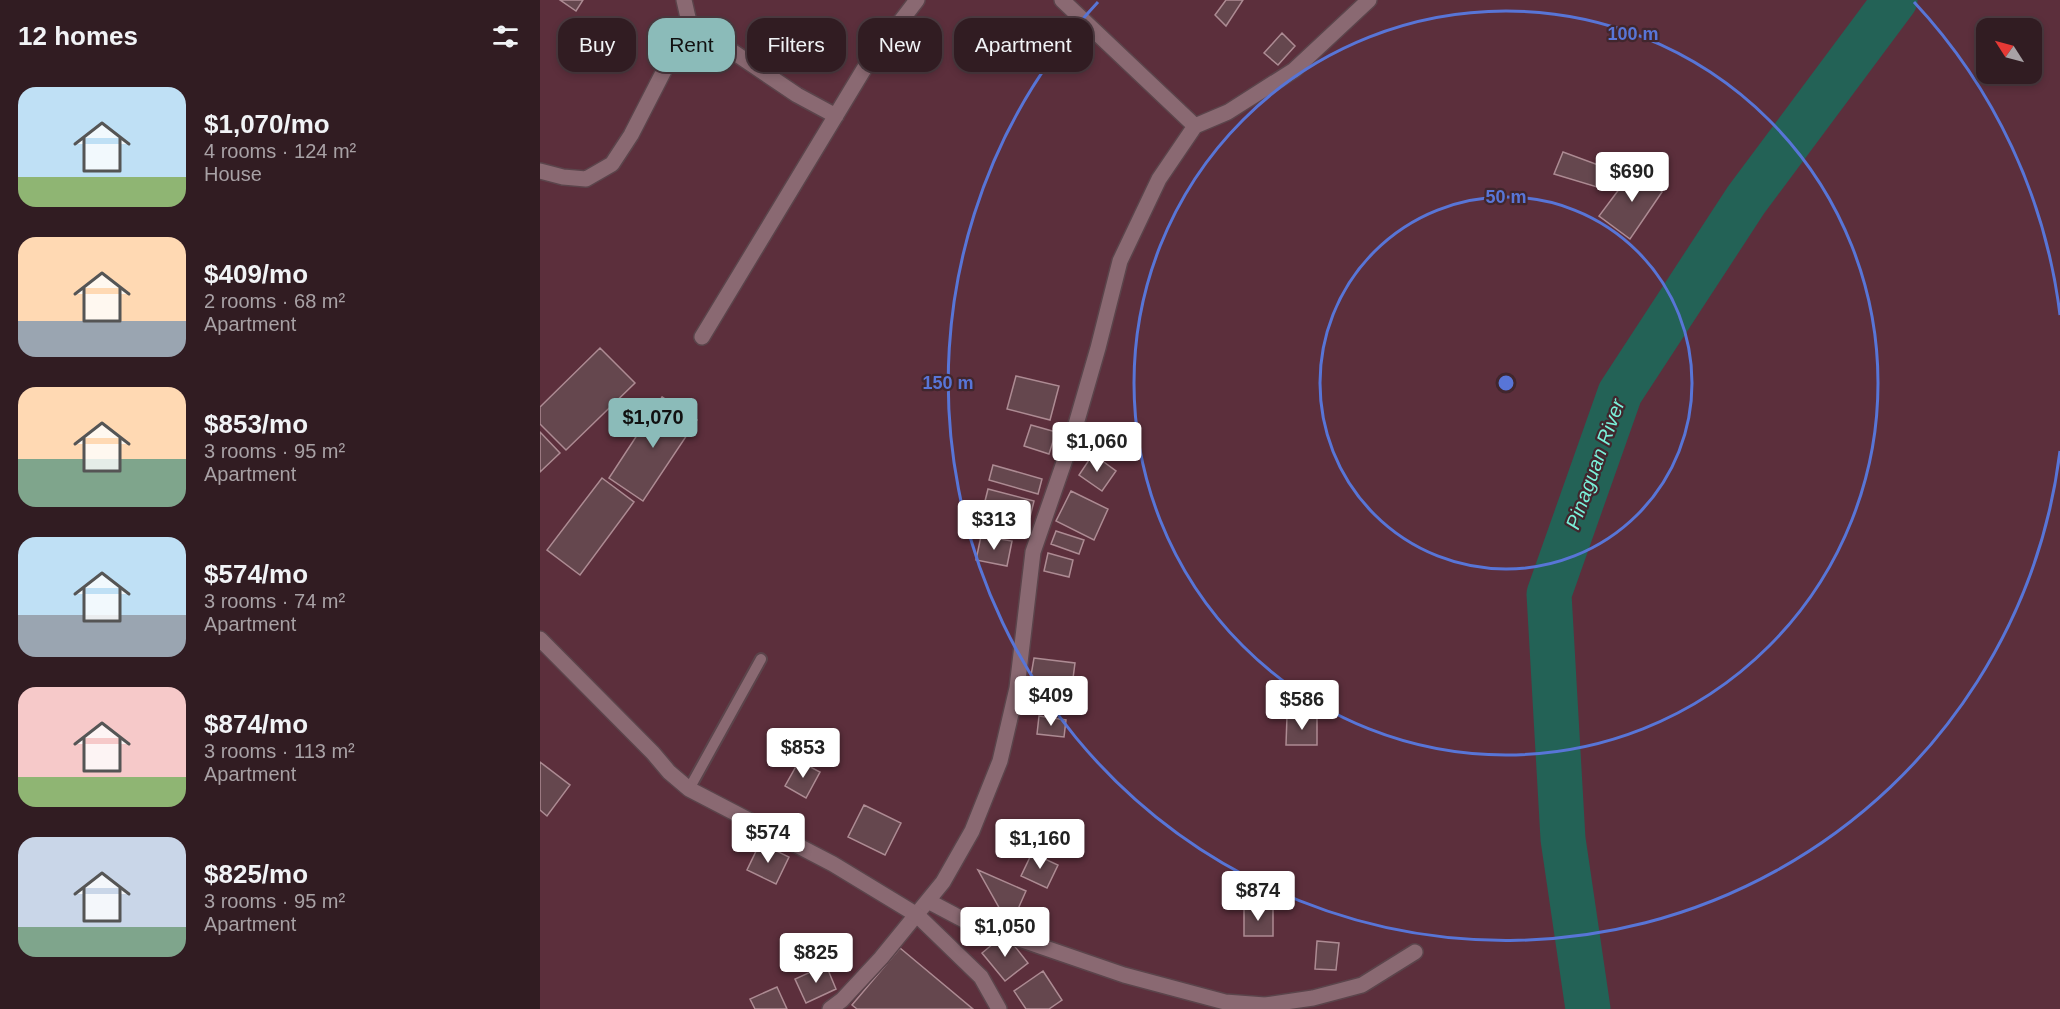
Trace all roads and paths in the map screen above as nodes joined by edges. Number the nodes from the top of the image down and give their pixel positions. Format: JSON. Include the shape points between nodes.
{"nodes":[{"id":1,"x":684,"y":0,"type":"edge"},
{"id":2,"x":917,"y":0,"type":"edge"},
{"id":3,"x":1062,"y":0,"type":"edge"},
{"id":4,"x":1369,"y":0,"type":"edge"},
{"id":5,"x":688,"y":18,"type":"edge"},
{"id":6,"x":735,"y":53,"type":"edge"},
{"id":7,"x":663,"y":72,"type":"edge"},
{"id":8,"x":836,"y":116,"type":"junction"},
{"id":9,"x":1195,"y":126,"type":"junction"},
{"id":10,"x":540,"y":171,"type":"edge"},
{"id":11,"x":702,"y":337,"type":"dead end"},
{"id":12,"x":540,"y":639,"type":"edge"},
{"id":13,"x":761,"y":659,"type":"dead end"},
{"id":14,"x":689,"y":789,"type":"junction"},
{"id":15,"x":928,"y":901,"type":"junction"},
{"id":16,"x":917,"y":915,"type":"junction"},
{"id":17,"x":1415,"y":952,"type":"dead end"},
{"id":18,"x":830,"y":1009,"type":"edge"},
{"id":19,"x":999,"y":1009,"type":"edge"}],
"edges":[{"from":1,"to":5,"type":"street"},
{"from":2,"to":8,"type":"street","via":[[864,69]]},
{"from":3,"to":9,"type":"street"},
{"from":4,"to":9,"type":"street","via":[[1294,70],[1228,112]]},
{"from":6,"to":8,"type":"street"},
{"from":7,"to":10,"type":"street","via":[[612,164],[586,179]]},
{"from":8,"to":11,"type":"street"},
{"from":9,"to":15,"type":"street","via":[[1159,179],[1120,261],[1073,434],[1033,552],[1017,688],[1000,761],[972,831]]},
{"from":12,"to":14,"type":"street"},
{"from":13,"to":14,"type":"lane"},
{"from":14,"to":16,"type":"street","via":[[832,864]]},
{"from":15,"to":16,"type":"street"},
{"from":15,"to":17,"type":"street","via":[[964,920],[1124,975],[1226,1002],[1265,1005],[1313,998],[1362,985]]},
{"from":16,"to":18,"type":"street"},
{"from":16,"to":19,"type":"street","via":[[981,977]]}]}
